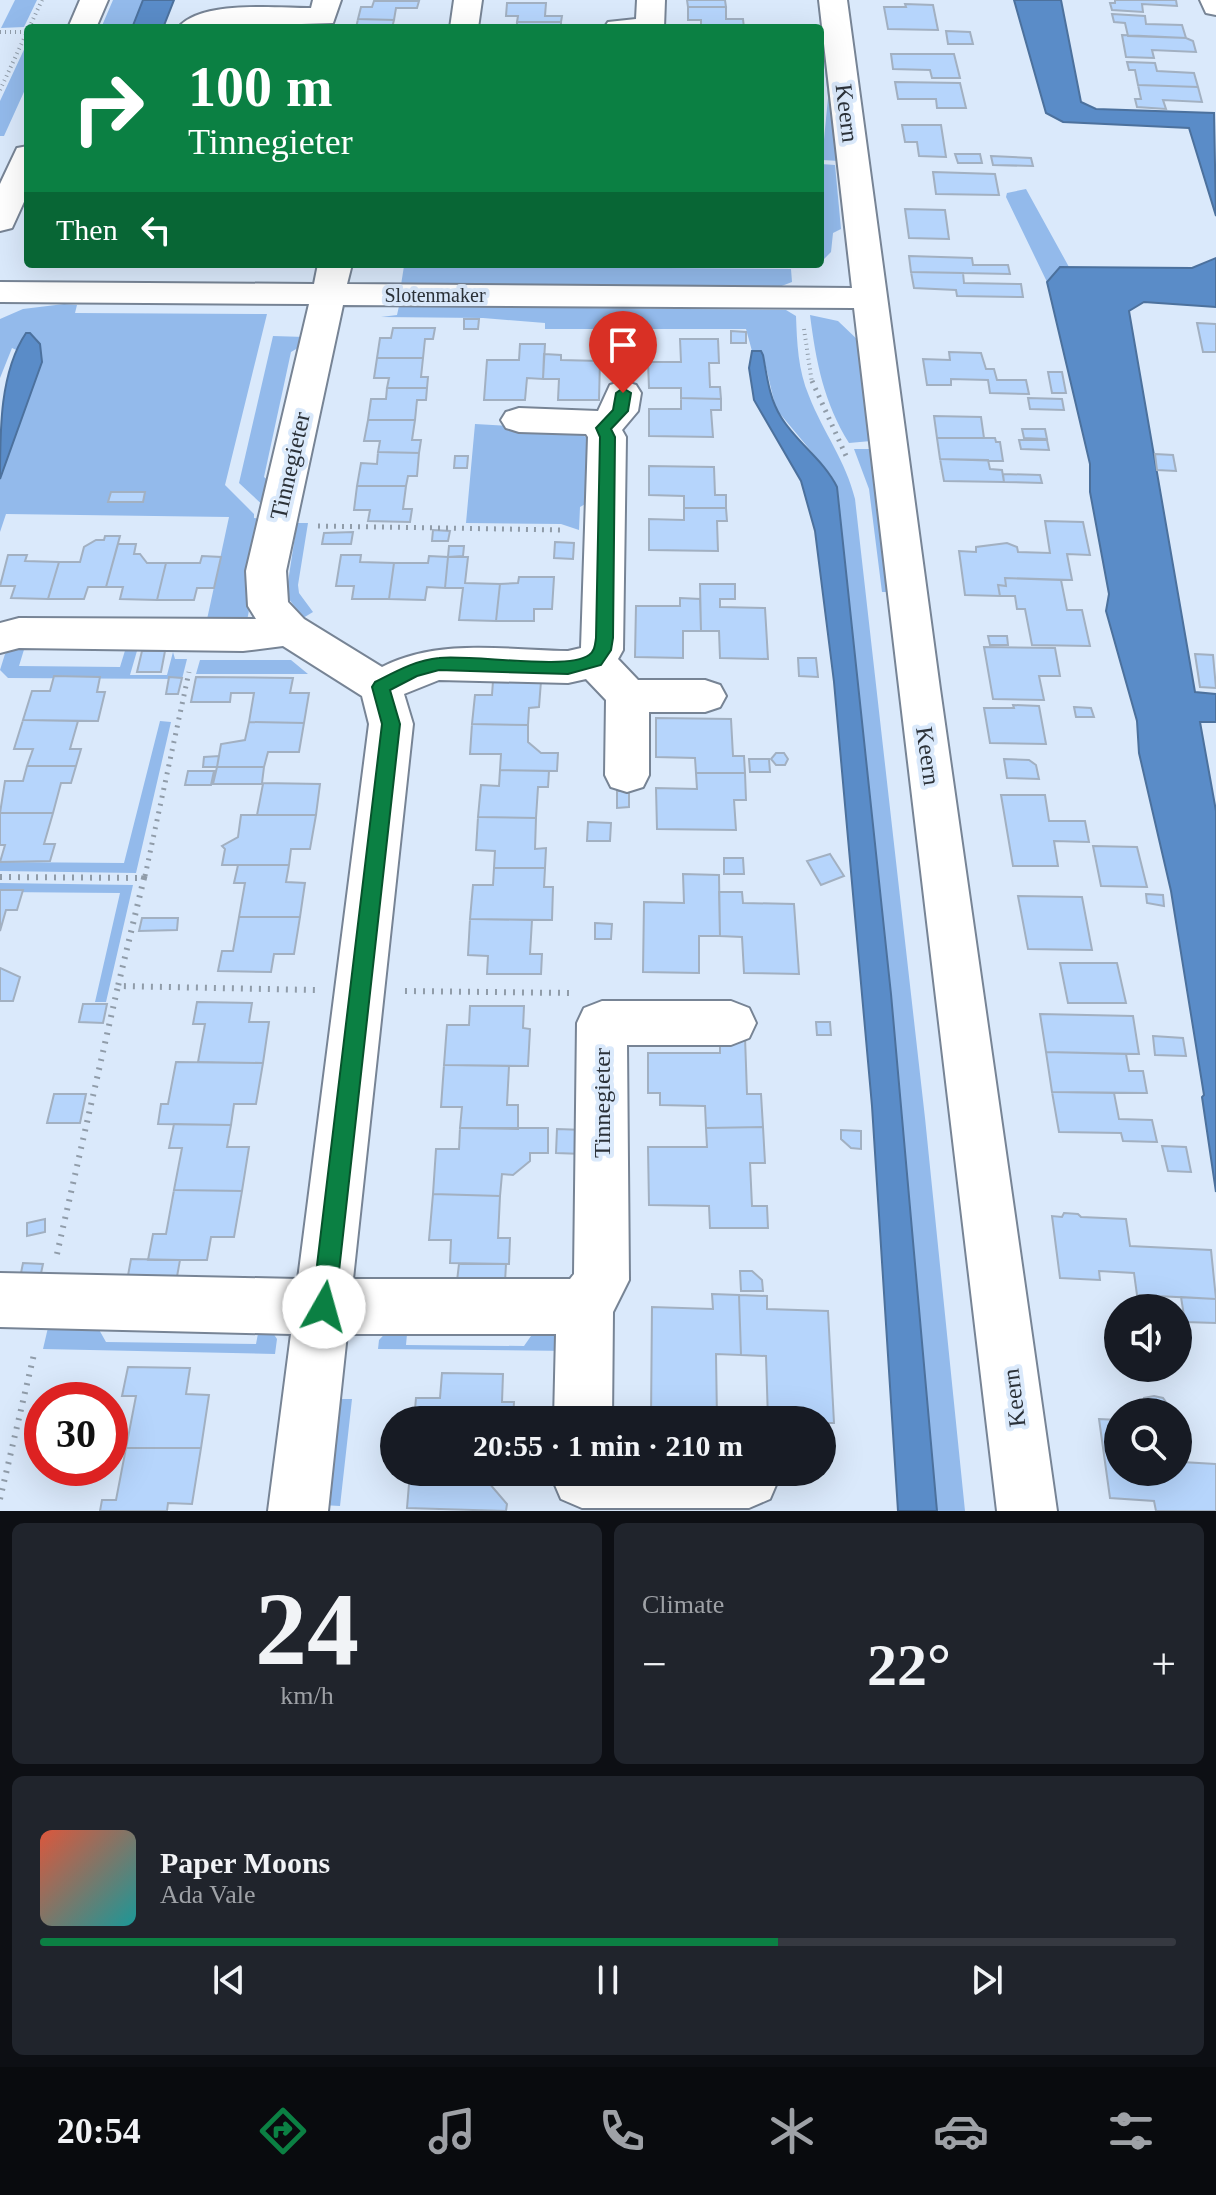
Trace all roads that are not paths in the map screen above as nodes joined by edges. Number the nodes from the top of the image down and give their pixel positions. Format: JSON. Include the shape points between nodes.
{"nodes":[{"id":1,"x":94,"y":0,"type":"edge"},
{"id":2,"x":468,"y":0,"type":"edge"},
{"id":3,"x":651,"y":0,"type":"edge"},
{"id":4,"x":833,"y":0,"type":"edge"},
{"id":5,"x":1214,"y":0,"type":"edge"},
{"id":6,"x":1216,"y":7,"type":"edge"},
{"id":7,"x":324,"y":15,"type":"edge"},
{"id":8,"x":84,"y":24,"type":"edge"},
{"id":9,"x":196,"y":24,"type":"edge"},
{"id":10,"x":465,"y":24,"type":"edge"},
{"id":11,"x":650,"y":24,"type":"edge"},
{"id":12,"x":24,"y":164,"type":"edge"},
{"id":13,"x":0,"y":221,"type":"edge"},
{"id":14,"x":332,"y":279,"type":"edge"},
{"id":15,"x":0,"y":292,"type":"edge"},
{"id":16,"x":870,"y":298,"type":"junction"},
{"id":17,"x":623,"y":393,"type":"dead end"},
{"id":18,"x":519,"y":420,"type":"dead end"},
{"id":19,"x":603,"y":428,"type":"junction"},
{"id":20,"x":289,"y":630,"type":"junction"},
{"id":21,"x":0,"y":638,"type":"edge"},
{"id":22,"x":595,"y":661,"type":"junction"},
{"id":23,"x":381,"y":687,"type":"junction"},
{"id":24,"x":627,"y":696,"type":"junction"},
{"id":25,"x":705,"y":696,"type":"dead end"},
{"id":26,"x":627,"y":775,"type":"dead end"},
{"id":27,"x":731,"y":1023,"type":"dead end"},
{"id":28,"x":23,"y":1300,"type":"edge"},
{"id":29,"x":585,"y":1306,"type":"junction"},
{"id":30,"x":324,"y":1307,"type":"junction"},
{"id":31,"x":583,"y":1406,"type":"edge"},
{"id":32,"x":298,"y":1511,"type":"edge"},
{"id":33,"x":1027,"y":1511,"type":"edge"}],
"edges":[{"from":1,"to":8,"type":"street"},
{"from":2,"to":10,"type":"street"},
{"from":3,"to":11,"type":"street"},
{"from":4,"to":16,"type":"street","name":"Keern"},
{"from":5,"to":6,"type":"street"},
{"from":7,"to":9,"type":"street","via":[[214,16]]},
{"from":12,"to":13,"type":"street"},
{"from":14,"to":15,"type":"street","name":"Slotenmaker"},
{"from":14,"to":16,"type":"street","name":"Slotenmaker"},
{"from":14,"to":20,"type":"street","name":"Tinnegieter","via":[[266,571],[268,606]]},
{"from":16,"to":33,"type":"street","name":"Keern"},
{"from":17,"to":19,"type":"street","via":[[620,411]]},
{"from":18,"to":19,"type":"street","via":[[594,422]]},
{"from":19,"to":22,"type":"street","via":[[604,638]]},
{"from":20,"to":21,"type":"street","via":[[243,636],[19,633]]},
{"from":20,"to":23,"type":"street","name":"Tinnegieter"},
{"from":22,"to":23,"type":"street","via":[[568,667],[439,664]]},
{"from":22,"to":24,"type":"street"},
{"from":23,"to":30,"type":"street","via":[[391,724]]},
{"from":24,"to":25,"type":"street"},
{"from":24,"to":26,"type":"street"},
{"from":27,"to":29,"type":"street","name":"Tinnegieter","via":[[602,1023],[601,1280]]},
{"from":28,"to":30,"type":"street"},
{"from":29,"to":30,"type":"street"},
{"from":29,"to":31,"type":"street","name":"Tinnegieter"},
{"from":30,"to":32,"type":"street"}]}
